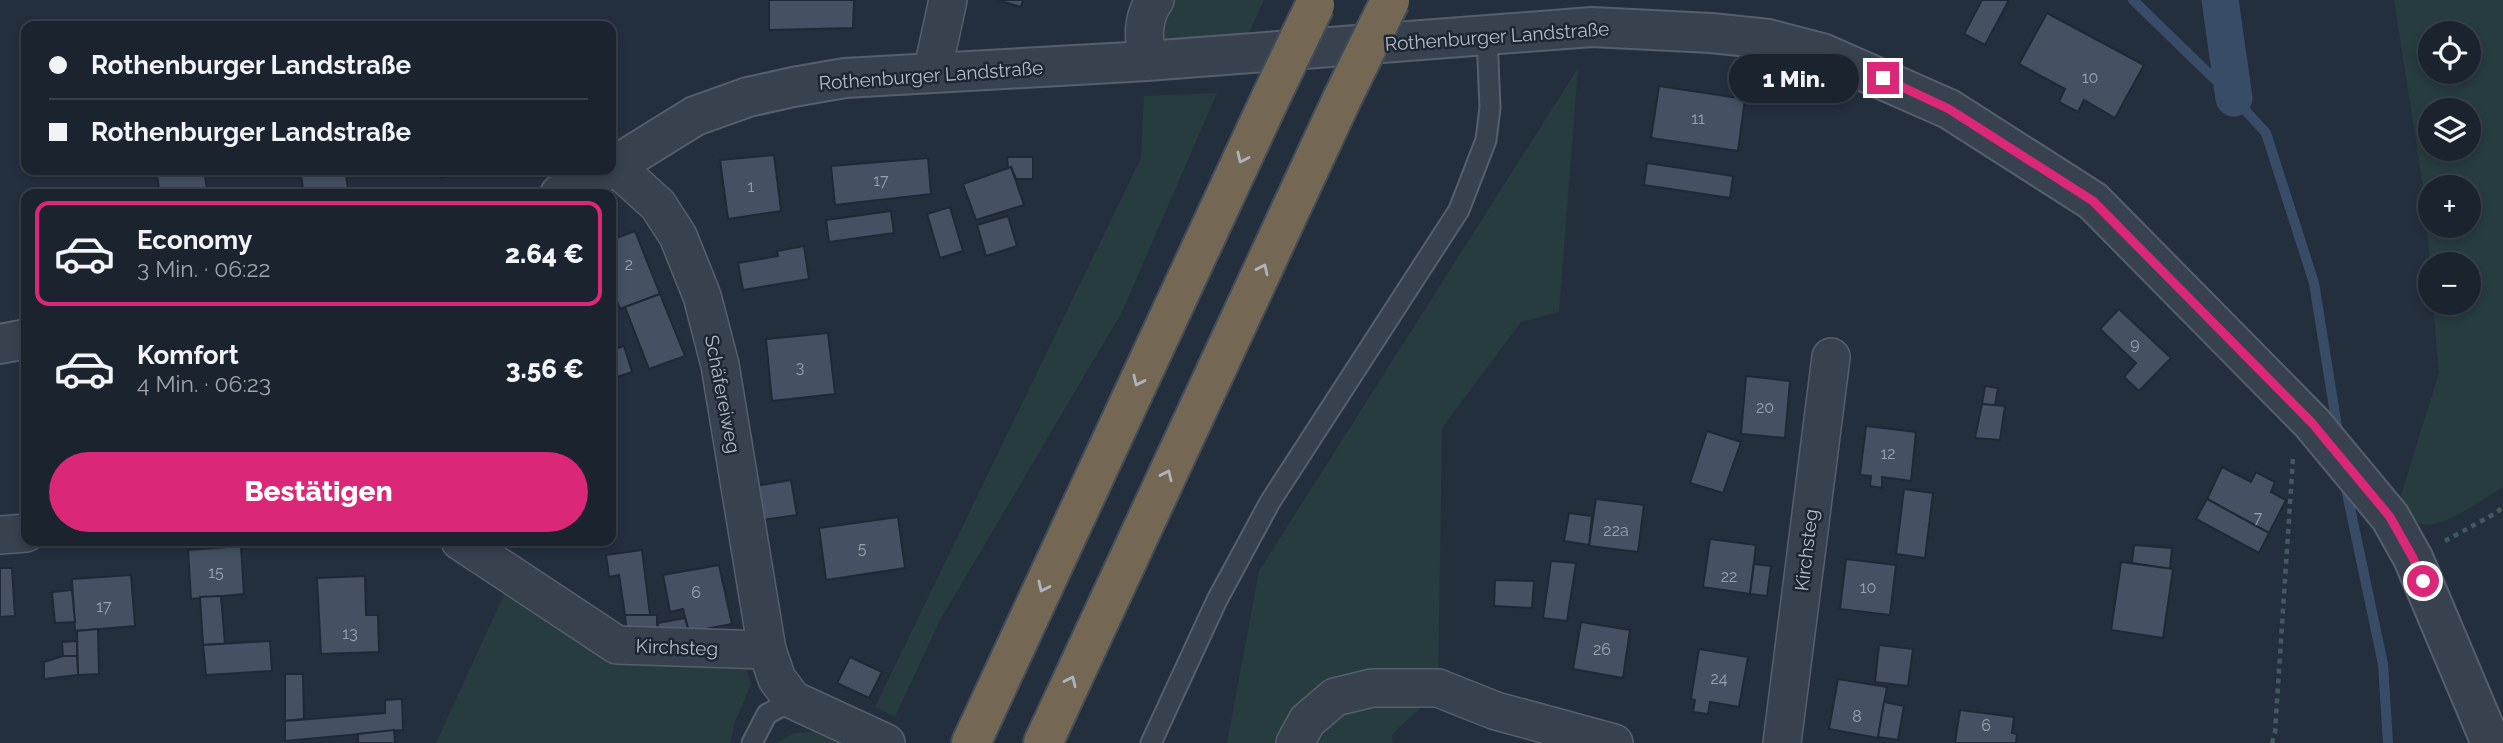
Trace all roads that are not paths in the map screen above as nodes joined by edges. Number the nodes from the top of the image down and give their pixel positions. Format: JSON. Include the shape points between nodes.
{"nodes":[{"id":1,"x":948,"y":0,"type":"edge"},
{"id":2,"x":1155,"y":0,"type":"edge"},
{"id":3,"x":1390,"y":0,"type":"edge"},
{"id":4,"x":1316,"y":3,"type":"edge"},
{"id":5,"x":1488,"y":36,"type":"junction"},
{"id":6,"x":1147,"y":61,"type":"junction"},
{"id":7,"x":932,"y":73,"type":"junction"},
{"id":8,"x":616,"y":165,"type":"edge"},
{"id":9,"x":616,"y":172,"type":"edge"},
{"id":10,"x":597,"y":175,"type":"edge"},
{"id":11,"x":570,"y":189,"type":"edge"},
{"id":12,"x":21,"y":340,"type":"edge"},
{"id":13,"x":0,"y":344,"type":"edge"},
{"id":14,"x":1831,"y":357,"type":"dead end"},
{"id":15,"x":21,"y":533,"type":"edge"},
{"id":16,"x":0,"y":535,"type":"edge"},
{"id":17,"x":467,"y":546,"type":"edge"},
{"id":18,"x":766,"y":650,"type":"junction"},
{"id":19,"x":793,"y":700,"type":"junction"},
{"id":20,"x":972,"y":741,"type":"edge"},
{"id":21,"x":752,"y":743,"type":"edge"},
{"id":22,"x":886,"y":743,"type":"edge"},
{"id":23,"x":1043,"y":743,"type":"edge"},
{"id":24,"x":1151,"y":743,"type":"edge"},
{"id":25,"x":1295,"y":743,"type":"edge"},
{"id":26,"x":1614,"y":743,"type":"edge"},
{"id":27,"x":1782,"y":743,"type":"edge"},
{"id":28,"x":2491,"y":743,"type":"edge"}],
"edges":[{"from":1,"to":7,"type":"street"},
{"from":2,"to":6,"type":"street","via":[[1143,29]]},
{"from":23,"to":3,"type":"highway","one_way":true,"bridge":true},
{"from":4,"to":20,"type":"highway","one_way":true,"bridge":true},
{"from":5,"to":6,"type":"street","name":"Rothenburger Landstraße"},
{"from":5,"to":24,"type":"lane","via":[[1486,140],[1459,210],[1270,502],[1217,600]]},
{"from":5,"to":28,"type":"street","name":"Rothenburger Landstraße","via":[[1592,27],[1768,38],[1822,53],[1949,109],[2093,201],[2304,415],[2390,517],[2413,558]]},
{"from":6,"to":7,"type":"street","name":"Rothenburger Landstraße"},
{"from":7,"to":8,"type":"street","name":"Rothenburger Landstraße","via":[[845,78],[748,97],[695,116]]},
{"from":9,"to":18,"type":"street","name":"Schäfereiweg","via":[[658,205],[678,236],[702,296],[720,365]]},
{"from":10,"to":11,"type":"street","name":"Rothenburger Landstraße"},
{"from":12,"to":13,"type":"street"},
{"from":14,"to":27,"type":"street","name":"Kirchsteg"},
{"from":15,"to":16,"type":"street"},
{"from":17,"to":18,"type":"street","name":"Kirchsteg","via":[[617,646]]},
{"from":18,"to":19,"type":"street","via":[[777,679]]},
{"from":19,"to":21,"type":"lane","via":[[766,714]]},
{"from":19,"to":22,"type":"street"},
{"from":25,"to":26,"type":"street","via":[[1307,721],[1335,696],[1372,688],[1438,688],[1496,711]]}]}
